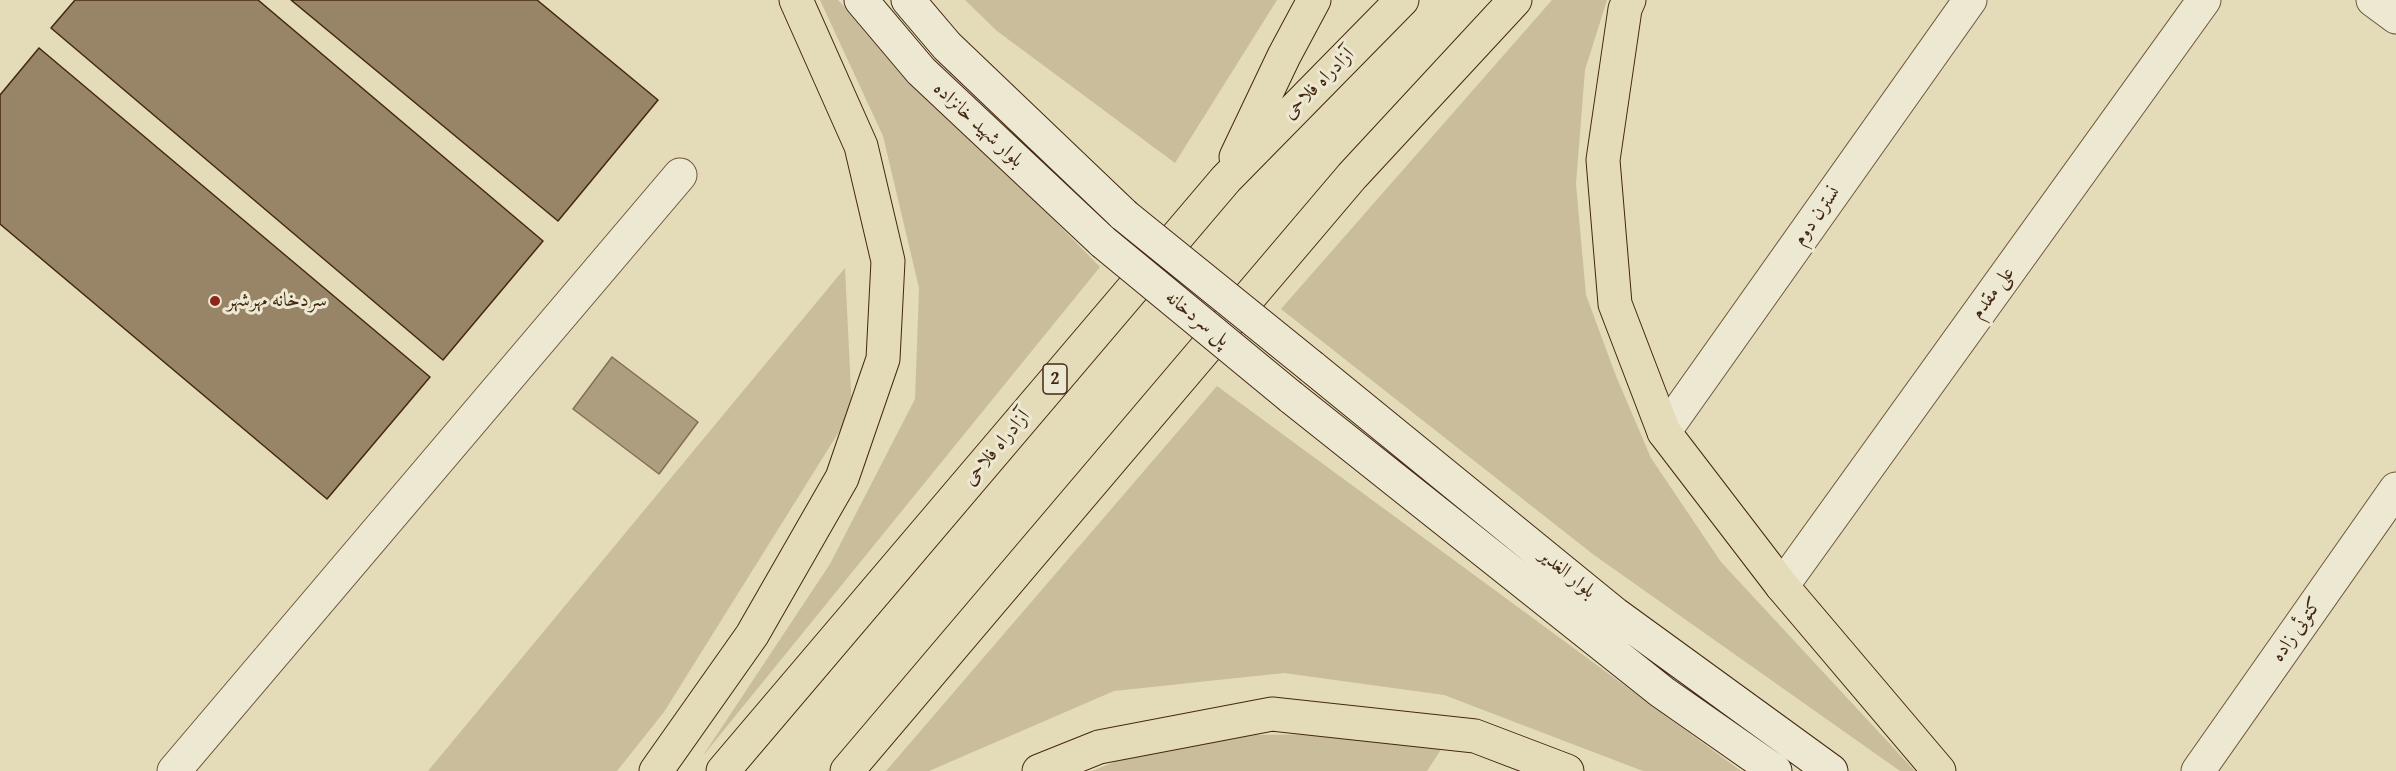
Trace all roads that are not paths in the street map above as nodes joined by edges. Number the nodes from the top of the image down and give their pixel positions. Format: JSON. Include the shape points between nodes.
{"nodes":[{"id":1,"x":796,"y":0,"type":"edge"},
{"id":2,"x":861,"y":0,"type":"edge"},
{"id":3,"x":908,"y":0,"type":"edge"},
{"id":4,"x":1314,"y":0,"type":"edge"},
{"id":5,"x":1402,"y":0,"type":"edge"},
{"id":6,"x":1515,"y":0,"type":"edge"},
{"id":7,"x":1629,"y":0,"type":"edge"},
{"id":8,"x":1970,"y":0,"type":"edge"},
{"id":9,"x":2204,"y":0,"type":"edge"},
{"id":10,"x":2373,"y":0,"type":"edge"},
{"id":11,"x":2396,"y":17,"type":"edge"},
{"id":12,"x":680,"y":175,"type":"dead end"},
{"id":13,"x":1226,"y":179,"type":"junction"},
{"id":14,"x":1124,"y":215,"type":"joint"},
{"id":15,"x":1102,"y":242,"type":"joint"},
{"id":16,"x":1312,"y":367,"type":"joint"},
{"id":17,"x":1291,"y":397,"type":"joint"},
{"id":18,"x":1664,"y":432,"type":"junction"},
{"id":19,"x":2396,"y":489,"type":"edge"},
{"id":20,"x":1782,"y":586,"type":"junction"},
{"id":21,"x":174,"y":771,"type":"edge"},
{"id":22,"x":656,"y":771,"type":"edge"},
{"id":23,"x":723,"y":771,"type":"edge"},
{"id":24,"x":847,"y":771,"type":"edge"},
{"id":25,"x":1039,"y":771,"type":"edge"},
{"id":26,"x":1567,"y":771,"type":"edge"},
{"id":27,"x":1775,"y":771,"type":"edge"},
{"id":28,"x":1831,"y":771,"type":"edge"},
{"id":29,"x":1939,"y":771,"type":"edge"},
{"id":30,"x":2198,"y":771,"type":"edge"}],
"edges":[{"from":1,"to":22,"type":"highway","via":[[861,146],[888,261],[883,359],[842,478],[752,635]]},
{"from":2,"to":15,"type":"street","name":"بلوار شهید خانزاده","via":[[921,71]]},
{"from":3,"to":14,"type":"street","name":"بلوار شهید خانزاده","via":[[947,46]]},
{"from":4,"to":13,"type":"highway"},
{"from":5,"to":13,"type":"highway","name":"آزادراه فلاحی","number":"2"},
{"from":6,"to":24,"type":"highway","via":[[1352,176]]},
{"from":7,"to":18,"type":"highway","via":[[1603,160],[1606,204],[1615,304]]},
{"from":8,"to":18,"type":"street","name":"نسترن دوم"},
{"from":9,"to":20,"type":"street","name":"علی مقدم"},
{"from":10,"to":11,"type":"street"},
{"from":12,"to":21,"type":"street"},
{"from":13,"to":23,"type":"highway","name":"آزادراه فلاحی","number":"2"},
{"from":14,"to":16,"type":"street","name":"پل سردخانه","bridge":true},
{"from":15,"to":17,"type":"street","name":"پل سردخانه","bridge":true},
{"from":16,"to":28,"type":"street","name":"بلوار الغدیر","via":[[1616,614]]},
{"from":17,"to":27,"type":"street","name":"بلوار الغدیر","via":[[1662,692]]},
{"from":18,"to":20,"type":"highway"},
{"from":19,"to":30,"type":"street","name":"کتوئی‌ زاده"},
{"from":20,"to":29,"type":"highway"},
{"from":25,"to":26,"type":"highway","via":[[1099,747],[1272,714],[1475,736]]}]}
